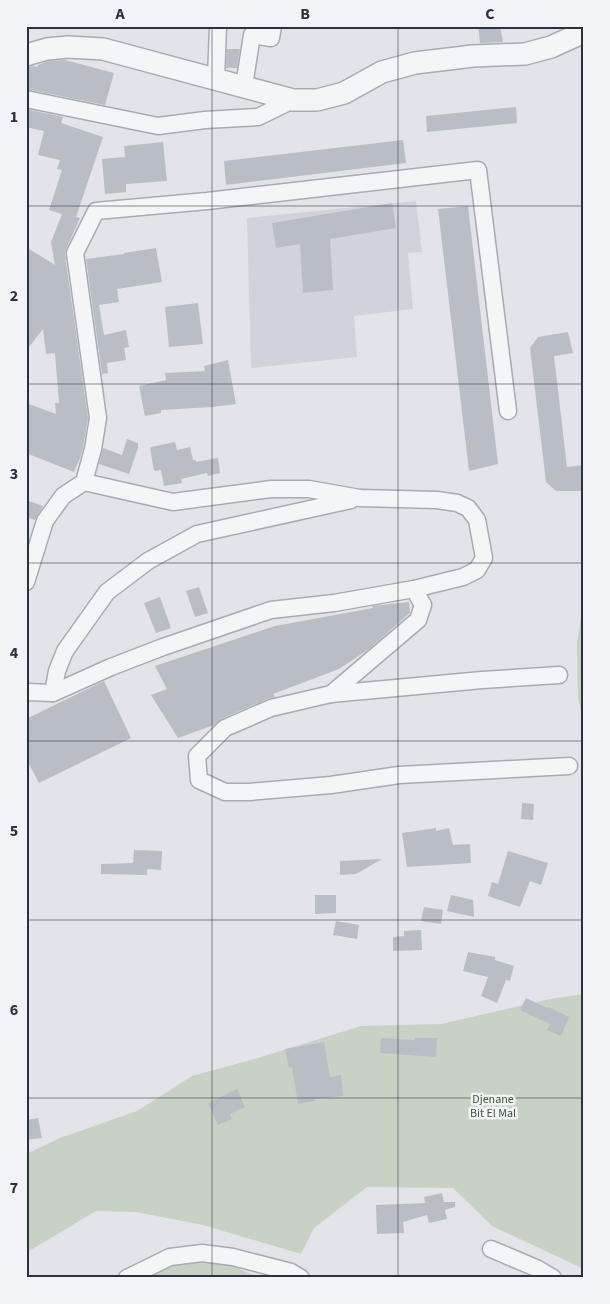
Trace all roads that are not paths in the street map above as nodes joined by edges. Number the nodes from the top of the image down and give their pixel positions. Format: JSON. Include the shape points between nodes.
{"nodes":[{"id":1,"x":218,"y":26,"type":"edge"},
{"id":2,"x":273,"y":26,"type":"edge"},
{"id":3,"x":580,"y":30,"type":"edge"},
{"id":4,"x":26,"y":55,"type":"edge"},
{"id":5,"x":216,"y":79,"type":"junction"},
{"id":6,"x":244,"y":86,"type":"junction"},
{"id":7,"x":26,"y":99,"type":"edge"},
{"id":8,"x":293,"y":100,"type":"junction"},
{"id":9,"x":508,"y":411,"type":"dead end"},
{"id":10,"x":84,"y":482,"type":"junction"},
{"id":11,"x":360,"y":498,"type":"junction"},
{"id":12,"x":26,"y":582,"type":"edge"},
{"id":13,"x":414,"y":589,"type":"junction"},
{"id":14,"x":559,"y":676,"type":"dead end"},
{"id":15,"x":26,"y":692,"type":"edge"},
{"id":16,"x":52,"y":693,"type":"junction"},
{"id":17,"x":331,"y":694,"type":"junction"},
{"id":18,"x":569,"y":766,"type":"dead end"},
{"id":19,"x":491,"y":1249,"type":"dead end"},
{"id":20,"x":127,"y":1278,"type":"edge"},
{"id":21,"x":301,"y":1278,"type":"edge"},
{"id":22,"x":553,"y":1278,"type":"edge"}],
"edges":[{"from":1,"to":5,"type":"street"},
{"from":2,"to":6,"type":"street","via":[[271,38],[252,35]]},
{"from":3,"to":8,"type":"street","via":[[551,47],[525,54],[415,63],[382,72],[344,92],[317,100]]},
{"from":4,"to":5,"type":"street","via":[[68,47],[103,49]]},
{"from":5,"to":6,"type":"street"},
{"from":6,"to":8,"type":"street"},
{"from":7,"to":8,"type":"street","via":[[158,126],[258,117]]},
{"from":9,"to":10,"type":"street","via":[[478,170],[96,211],[75,252],[98,418]]},
{"from":10,"to":11,"type":"street","via":[[174,502],[271,489],[309,489]]},
{"from":10,"to":12,"type":"street","via":[[63,496],[44,521]]},
{"from":11,"to":13,"type":"street","via":[[457,503],[468,508],[477,520],[484,558],[477,570]]},
{"from":11,"to":16,"type":"street","via":[[197,534],[148,561],[107,592],[65,651]]},
{"from":13,"to":16,"type":"street","via":[[334,604],[271,610],[111,666]]},
{"from":13,"to":17,"type":"street","via":[[423,605],[418,620]]},
{"from":14,"to":17,"type":"street"},
{"from":15,"to":16,"type":"street"},
{"from":17,"to":18,"type":"street","via":[[271,708],[224,728],[197,756],[199,780],[225,792],[249,792],[399,775]]},
{"from":19,"to":22,"type":"street"},
{"from":20,"to":21,"type":"street","via":[[170,1257],[202,1253],[233,1257],[291,1272]]}]}
